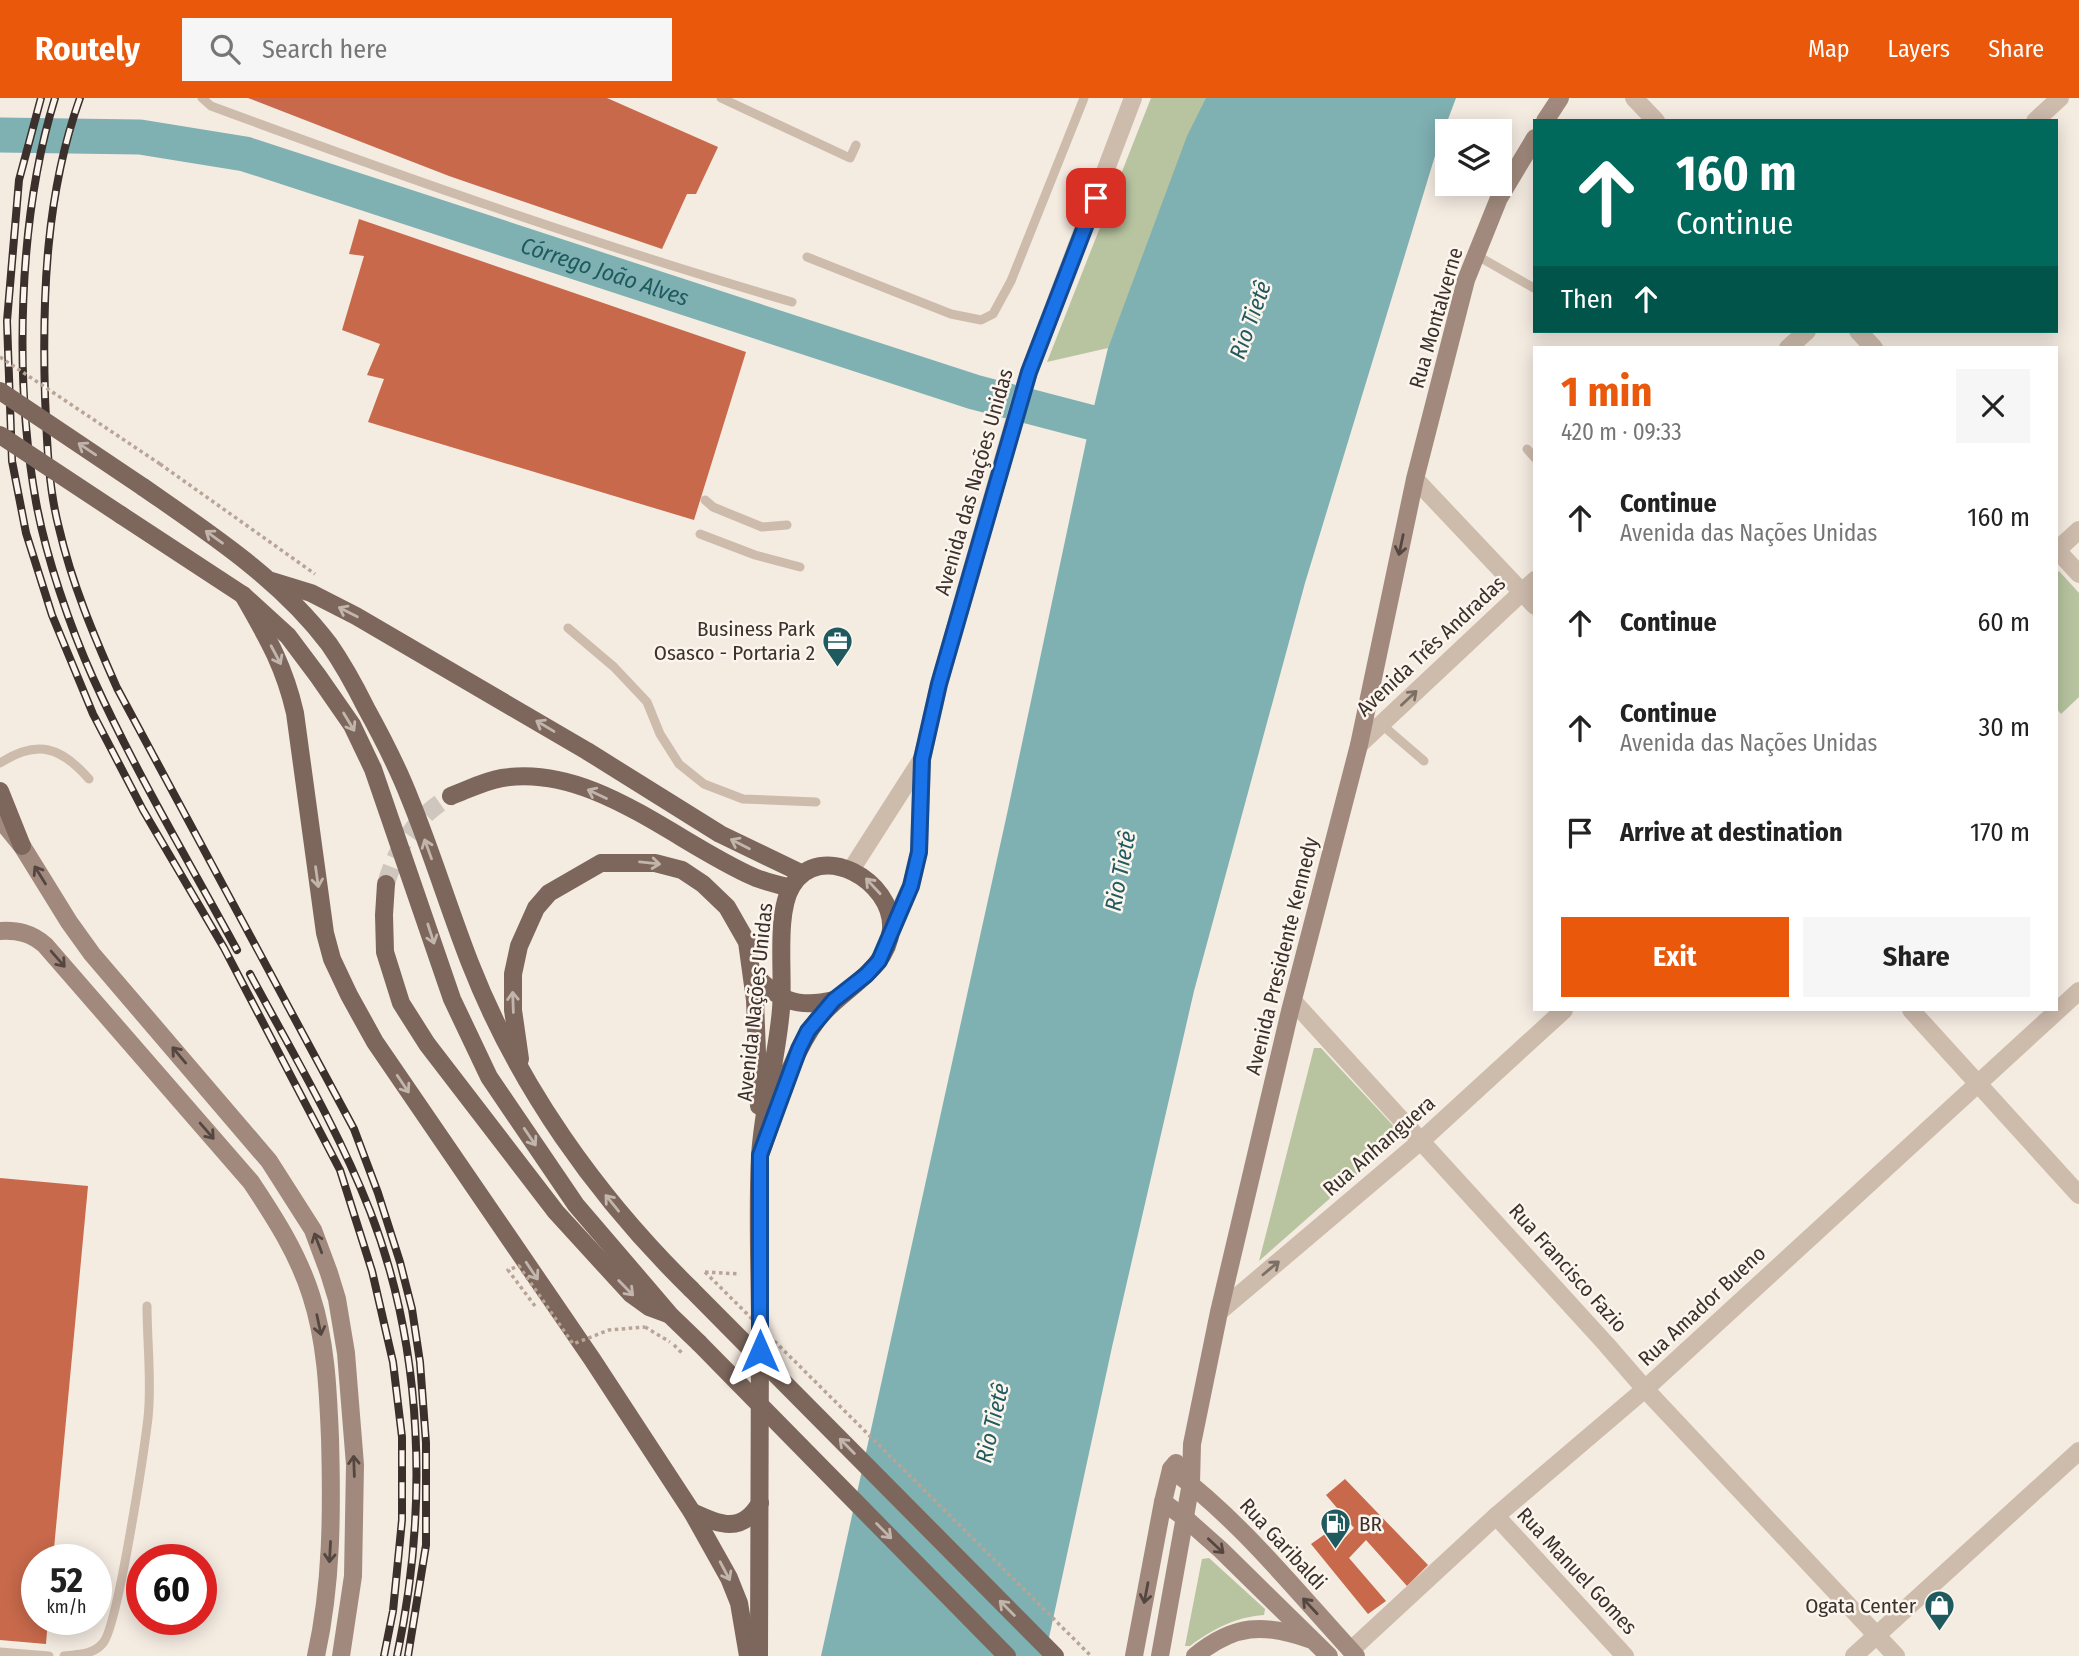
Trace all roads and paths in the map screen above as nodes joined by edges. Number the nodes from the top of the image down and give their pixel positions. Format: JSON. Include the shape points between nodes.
{"nodes":[{"id":1,"x":202,"y":98,"type":"edge"},
{"id":2,"x":721,"y":98,"type":"edge"},
{"id":3,"x":1084,"y":98,"type":"edge"},
{"id":4,"x":1133,"y":98,"type":"edge"},
{"id":5,"x":1560,"y":98,"type":"edge"},
{"id":6,"x":1633,"y":98,"type":"edge"},
{"id":7,"x":2060,"y":98,"type":"edge"},
{"id":8,"x":1546,"y":119,"type":"edge"},
{"id":9,"x":1654,"y":119,"type":"edge"},
{"id":10,"x":2037,"y":119,"type":"edge"},
{"id":11,"x":1533,"y":141,"type":"edge"},
{"id":12,"x":856,"y":145,"type":"dead end"},
{"id":13,"x":1476,"y":255,"type":"junction"},
{"id":14,"x":807,"y":257,"type":"dead end"},
{"id":15,"x":1533,"y":287,"type":"edge"},
{"id":16,"x":792,"y":302,"type":"dead end"},
{"id":17,"x":1805,"y":333,"type":"edge"},
{"id":18,"x":1860,"y":333,"type":"edge"},
{"id":19,"x":1790,"y":346,"type":"edge"},
{"id":20,"x":1872,"y":346,"type":"edge"},
{"id":21,"x":0,"y":358,"type":"edge"},
{"id":22,"x":0,"y":391,"type":"edge"},
{"id":23,"x":0,"y":435,"type":"edge"},
{"id":24,"x":1527,"y":449,"type":"dead end"},
{"id":25,"x":1533,"y":456,"type":"edge"},
{"id":26,"x":1415,"y":479,"type":"junction"},
{"id":27,"x":705,"y":500,"type":"dead end"},
{"id":28,"x":787,"y":525,"type":"dead end"},
{"id":29,"x":2079,"y":530,"type":"edge"},
{"id":30,"x":700,"y":534,"type":"dead end"},
{"id":31,"x":2058,"y":549,"type":"edge"},
{"id":32,"x":2058,"y":551,"type":"edge"},
{"id":33,"x":800,"y":567,"type":"dead end"},
{"id":34,"x":2079,"y":574,"type":"edge"},
{"id":35,"x":316,"y":575,"type":"dead end"},
{"id":36,"x":268,"y":580,"type":"junction"},
{"id":37,"x":1528,"y":586,"type":"edge"},
{"id":38,"x":243,"y":595,"type":"junction"},
{"id":39,"x":568,"y":628,"type":"dead end"},
{"id":40,"x":1381,"y":724,"type":"junction"},
{"id":41,"x":1359,"y":745,"type":"junction"},
{"id":42,"x":922,"y":759,"type":"junction"},
{"id":43,"x":1424,"y":761,"type":"dead end"},
{"id":44,"x":0,"y":763,"type":"edge"},
{"id":45,"x":89,"y":779,"type":"dead end"},
{"id":46,"x":0,"y":791,"type":"edge"},
{"id":47,"x":451,"y":796,"type":"tunnel mouth"},
{"id":48,"x":817,"y":803,"type":"dead end"},
{"id":49,"x":0,"y":819,"type":"edge"},
{"id":50,"x":22,"y":846,"type":"junction"},
{"id":51,"x":850,"y":870,"type":"junction"},
{"id":52,"x":796,"y":881,"type":"junction"},
{"id":53,"x":386,"y":884,"type":"tunnel mouth"},
{"id":54,"x":891,"y":929,"type":"junction"},
{"id":55,"x":0,"y":931,"type":"edge"},
{"id":56,"x":752,"y":972,"type":"junction"},
{"id":57,"x":2079,"y":991,"type":"edge"},
{"id":58,"x":782,"y":997,"type":"junction"},
{"id":59,"x":834,"y":1000,"type":"junction"},
{"id":60,"x":1293,"y":1000,"type":"junction"},
{"id":61,"x":2058,"y":1010,"type":"edge"},
{"id":62,"x":1563,"y":1011,"type":"edge"},
{"id":63,"x":1912,"y":1011,"type":"edge"},
{"id":64,"x":2057,"y":1011,"type":"edge"},
{"id":65,"x":521,"y":1070,"type":"junction"},
{"id":66,"x":1978,"y":1083,"type":"junction"},
{"id":67,"x":1422,"y":1140,"type":"junction"},
{"id":68,"x":760,"y":1155,"type":"junction"},
{"id":69,"x":2079,"y":1195,"type":"edge"},
{"id":70,"x":760,"y":1275,"type":"junction"},
{"id":71,"x":535,"y":1306,"type":"dead end"},
{"id":72,"x":147,"y":1307,"type":"dead end"},
{"id":73,"x":1219,"y":1312,"type":"junction"},
{"id":74,"x":671,"y":1315,"type":"junction"},
{"id":75,"x":674,"y":1345,"type":"dead end"},
{"id":76,"x":1645,"y":1390,"type":"junction"},
{"id":77,"x":1192,"y":1444,"type":"junction"},
{"id":78,"x":2079,"y":1451,"type":"edge"},
{"id":79,"x":1171,"y":1469,"type":"junction"},
{"id":80,"x":1191,"y":1483,"type":"junction"},
{"id":81,"x":1163,"y":1502,"type":"junction"},
{"id":82,"x":760,"y":1503,"type":"junction"},
{"id":83,"x":692,"y":1512,"type":"junction"},
{"id":84,"x":1496,"y":1516,"type":"junction"},
{"id":85,"x":1185,"y":1518,"type":"junction"},
{"id":86,"x":1877,"y":1635,"type":"junction"},
{"id":87,"x":1316,"y":1642,"type":"junction"},
{"id":88,"x":0,"y":1652,"type":"edge"},
{"id":89,"x":1354,"y":1653,"type":"edge"},
{"id":90,"x":49,"y":1656,"type":"edge"},
{"id":91,"x":64,"y":1656,"type":"edge"},
{"id":92,"x":316,"y":1656,"type":"edge"},
{"id":93,"x":341,"y":1656,"type":"edge"},
{"id":94,"x":748,"y":1656,"type":"edge"},
{"id":95,"x":759,"y":1656,"type":"edge"},
{"id":96,"x":1007,"y":1656,"type":"edge"},
{"id":97,"x":1055,"y":1656,"type":"edge"},
{"id":98,"x":1091,"y":1656,"type":"edge"},
{"id":99,"x":1134,"y":1656,"type":"edge"},
{"id":100,"x":1160,"y":1656,"type":"edge"},
{"id":101,"x":1195,"y":1656,"type":"edge"},
{"id":102,"x":1329,"y":1656,"type":"edge"},
{"id":103,"x":1625,"y":1656,"type":"edge"},
{"id":104,"x":1854,"y":1656,"type":"edge"},
{"id":105,"x":1896,"y":1656,"type":"edge"}],
"edges":[{"from":1,"to":16,"type":"lane","via":[[211,106],[363,162],[654,262]]},
{"from":2,"to":12,"type":"lane","via":[[850,158]]},
{"from":3,"to":14,"type":"lane","via":[[1011,281],[993,314],[981,320],[951,314]]},
{"from":4,"to":42,"type":"street","name":"Avenida das Nações Unidas","via":[[1029,372],[939,684]]},
{"from":5,"to":8,"type":"main road"},
{"from":6,"to":9,"type":"street"},
{"from":7,"to":10,"type":"street"},
{"from":11,"to":13,"type":"main road","name":"Rua Montalverne","via":[[1499,198]]},
{"from":13,"to":15,"type":"lane"},
{"from":13,"to":26,"type":"main road","name":"Rua Montalverne"},
{"from":17,"to":19,"type":"street"},
{"from":18,"to":20,"type":"street"},
{"from":21,"to":35,"type":"path","bridge":true},
{"from":36,"to":22,"type":"main road","one_way":true,"bridge":true},
{"from":23,"to":38,"type":"main road","bridge":true},
{"from":24,"to":25,"type":"lane"},
{"from":26,"to":37,"type":"street"},
{"from":26,"to":41,"type":"main road","name":"Avenida Presidente Kennedy","one_way":true},
{"from":27,"to":28,"type":"lane","via":[[762,527]]},
{"from":29,"to":31,"type":"street"},
{"from":30,"to":33,"type":"lane"},
{"from":32,"to":34,"type":"street"},
{"from":52,"to":36,"type":"main road","one_way":true,"via":[[587,751],[356,616],[311,593]]},
{"from":65,"to":36,"type":"main road","one_way":true,"via":[[470,964],[410,797],[374,723],[328,644]]},
{"from":40,"to":37,"type":"street","name":"Avenida Três Andradas","one_way":true},
{"from":38,"to":74,"type":"main road","one_way":true,"via":[[288,636],[352,725],[373,769],[452,999],[489,1077],[576,1205]]},
{"from":38,"to":83,"type":"main road","one_way":true,"via":[[289,686],[323,921],[332,959],[349,995],[382,1053]]},
{"from":39,"to":48,"type":"lane","via":[[647,702],[679,764],[704,784],[743,799]]},
{"from":40,"to":41,"type":"street","name":"Avenida Três Andradas"},
{"from":40,"to":43,"type":"lane"},
{"from":41,"to":60,"type":"main road","name":"Avenida Presidente Kennedy"},
{"from":42,"to":51,"type":"street"},
{"from":42,"to":54,"type":"street","via":[[919,852],[911,886]]},
{"from":44,"to":45,"type":"lane","via":[[34,750],[54,750],[72,760]]},
{"from":46,"to":50,"type":"main road"},
{"from":52,"to":47,"type":"main road","one_way":true,"via":[[756,878],[628,808],[558,779],[501,778]]},
{"from":49,"to":50,"type":"main road"},
{"from":93,"to":50,"type":"main road","one_way":true,"via":[[355,1524],[352,1411],[337,1299],[317,1241],[269,1161],[92,954]]},
{"from":51,"to":52,"type":"main road","via":[[814,867]]},
{"from":54,"to":51,"type":"main road","one_way":true,"via":[[878,888]]},
{"from":52,"to":58,"type":"main road","name":"Avenida Nações Unidas","via":[[782,921]]},
{"from":53,"to":74,"type":"main road","one_way":true,"via":[[385,952],[401,1003],[427,1044],[564,1222],[631,1294]]},
{"from":54,"to":59,"type":"main road","name":"Avenida Nações Unidas","via":[[879,961]]},
{"from":55,"to":92,"type":"main road","one_way":true,"via":[[23,932],[45,945],[251,1182],[296,1256],[311,1294],[324,1350],[329,1418],[329,1571]]},
{"from":56,"to":58,"type":"main road","via":[[768,990]]},
{"from":65,"to":56,"type":"main road","one_way":true,"via":[[513,1010],[519,946],[536,908],[549,893],[601,863],[655,863],[681,870],[703,884],[735,919],[747,942]]},
{"from":56,"to":68,"type":"main road"},
{"from":57,"to":61,"type":"street","name":"Rua Amador Bueno"},
{"from":58,"to":59,"type":"main road","via":[[814,1005]]},
{"from":58,"to":68,"type":"main road","name":"Avenida Nações Unidas"},
{"from":59,"to":68,"type":"main road","name":"Avenida Nações Unidas","via":[[799,1049]]},
{"from":60,"to":67,"type":"street","name":"Rua Francisco Fazio"},
{"from":60,"to":73,"type":"main road","name":"Avenida Presidente Kennedy"},
{"from":62,"to":67,"type":"street","name":"Rua Anhanguera"},
{"from":63,"to":66,"type":"street"},
{"from":64,"to":66,"type":"street","name":"Rua Amador Bueno"},
{"from":97,"to":65,"type":"main road","one_way":true,"bridge":true,"via":[[632,1227],[557,1129]]},
{"from":66,"to":69,"type":"street"},
{"from":66,"to":76,"type":"street","name":"Rua Amador Bueno"},
{"from":73,"to":67,"type":"street","name":"Rua Anhanguera","one_way":true},
{"from":67,"to":76,"type":"street","name":"Rua Francisco Fazio"},
{"from":68,"to":70,"type":"main road","name":"Avenida Nações Unidas"},
{"from":70,"to":82,"type":"main road","name":"Avenida Nações Unidas"},
{"from":70,"to":98,"type":"path","bridge":true,"via":[[705,1272]]},
{"from":71,"to":75,"type":"path","bridge":true,"via":[[508,1270],[519,1266],[573,1343],[609,1330],[645,1327]]},
{"from":72,"to":91,"type":"lane","via":[[148,1417],[114,1611],[105,1642],[90,1653]]},
{"from":73,"to":77,"type":"main road","name":"Avenida Presidente Kennedy"},
{"from":74,"to":96,"type":"main road","one_way":true,"bridge":true},
{"from":76,"to":84,"type":"street","name":"Rua Amador Bueno"},
{"from":76,"to":86,"type":"street","name":"Rua Francisco Fazio"},
{"from":77,"to":79,"type":"main road","name":"Avenida Presidente Kennedy"},
{"from":77,"to":80,"type":"main road","name":"Avenida Presidente Kennedy"},
{"from":78,"to":86,"type":"street"},
{"from":79,"to":80,"type":"main road","name":"Rua Garibaldi"},
{"from":79,"to":81,"type":"main road","name":"Avenida Presidente Kennedy"},
{"from":80,"to":85,"type":"main road","name":"Avenida Presidente Kennedy"},
{"from":89,"to":80,"type":"main road","name":"Rua Garibaldi","one_way":true},
{"from":81,"to":85,"type":"main road"},
{"from":81,"to":99,"type":"main road","name":"Avenida Presidente Kennedy","one_way":true},
{"from":82,"to":83,"type":"main road","via":[[736,1524],[721,1525]]},
{"from":82,"to":95,"type":"main road","name":"Avenida Nações Unidas"},
{"from":83,"to":94,"type":"main road","one_way":true,"via":[[739,1603]]},
{"from":84,"to":89,"type":"street","name":"Rua Amador Bueno"},
{"from":84,"to":103,"type":"street","name":"Rua Manuel Gomes"},
{"from":85,"to":87,"type":"main road","one_way":true},
{"from":85,"to":100,"type":"main road","name":"Avenida Presidente Kennedy"},
{"from":86,"to":104,"type":"street"},
{"from":86,"to":105,"type":"street","name":"Rua Francisco Fazio"},
{"from":87,"to":101,"type":"main road","via":[[1283,1630],[1239,1630]]},
{"from":87,"to":102,"type":"main road"},
{"from":88,"to":90,"type":"lane"}]}
